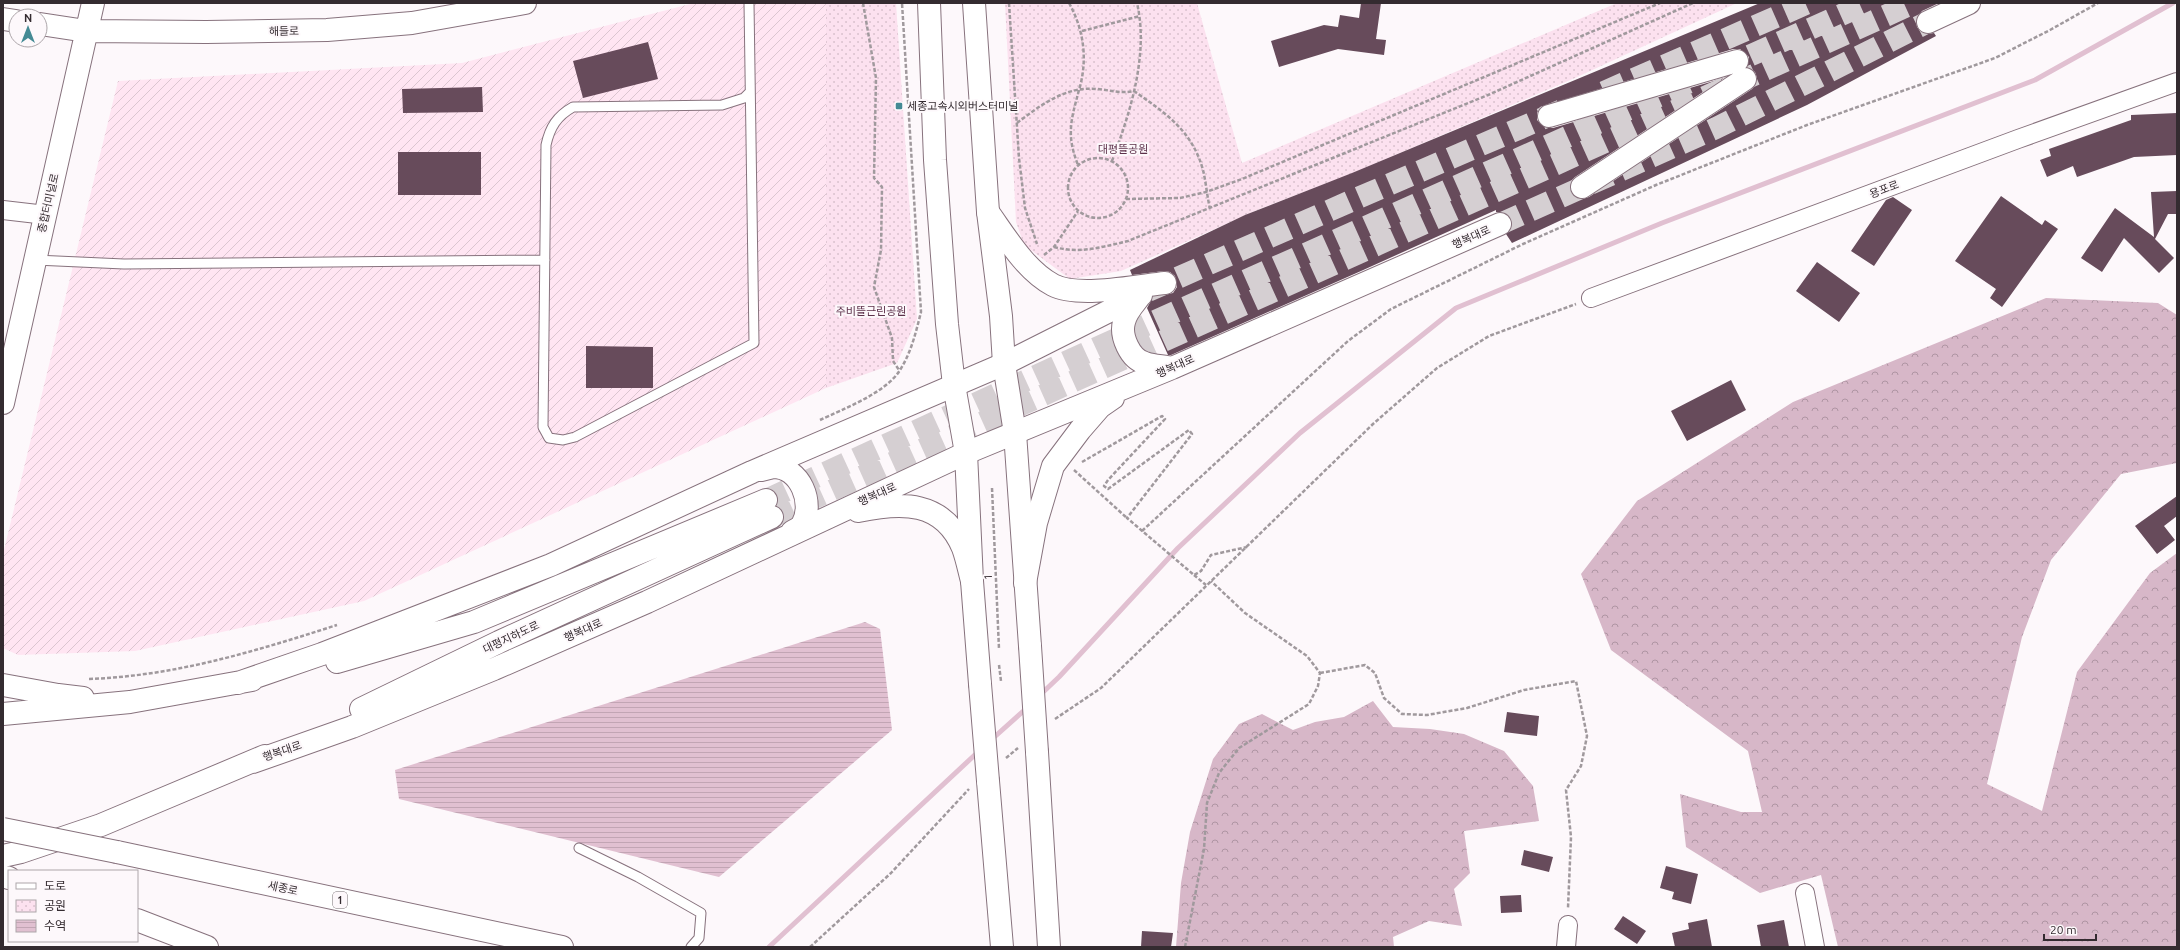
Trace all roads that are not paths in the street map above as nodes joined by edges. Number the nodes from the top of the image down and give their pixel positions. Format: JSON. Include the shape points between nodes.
{"nodes":[{"id":1,"x":93,"y":3,"type":"edge"},
{"id":2,"x":525,"y":3,"type":"edge"},
{"id":3,"x":749,"y":3,"type":"edge"},
{"id":4,"x":929,"y":3,"type":"edge"},
{"id":5,"x":974,"y":3,"type":"edge"},
{"id":6,"x":1969,"y":3,"type":"edge"},
{"id":7,"x":1928,"y":22,"type":"tunnel mouth"},
{"id":8,"x":48,"y":25,"type":"edge"},
{"id":9,"x":86,"y":31,"type":"junction"},
{"id":10,"x":2177,"y":82,"type":"edge"},
{"id":11,"x":750,"y":92,"type":"junction"},
{"id":12,"x":1549,"y":116,"type":"tunnel mouth"},
{"id":13,"x":1582,"y":187,"type":"dead end"},
{"id":14,"x":3,"y":210,"type":"edge"},
{"id":15,"x":988,"y":212,"type":"junction"},
{"id":16,"x":46,"y":215,"type":"junction"},
{"id":17,"x":1500,"y":224,"type":"tunnel mouth"},
{"id":18,"x":35,"y":260,"type":"junction"},
{"id":19,"x":545,"y":260,"type":"junction"},
{"id":20,"x":1165,"y":283,"type":"tunnel mouth"},
{"id":21,"x":1591,"y":298,"type":"road end"},
{"id":22,"x":1004,"y":364,"type":"junction"},
{"id":23,"x":1172,"y":368,"type":"junction"},
{"id":24,"x":954,"y":385,"type":"junction"},
{"id":25,"x":1132,"y":385,"type":"junction"},
{"id":26,"x":3,"y":403,"type":"edge"},
{"id":27,"x":1015,"y":433,"type":"junction"},
{"id":28,"x":966,"y":453,"type":"junction"},
{"id":29,"x":752,"y":472,"type":"junction"},
{"id":30,"x":814,"y":522,"type":"junction"},
{"id":31,"x":788,"y":535,"type":"junction"},
{"id":32,"x":972,"y":581,"type":"junction"},
{"id":33,"x":1025,"y":583,"type":"junction"},
{"id":34,"x":238,"y":683,"type":"junction"},
{"id":35,"x":3,"y":685,"type":"edge"},
{"id":36,"x":130,"y":702,"type":"junction"},
{"id":37,"x":3,"y":714,"type":"edge"},
{"id":38,"x":253,"y":762,"type":"junction"},
{"id":39,"x":3,"y":829,"type":"edge"},
{"id":40,"x":578,"y":848,"type":"dead end"},
{"id":41,"x":3,"y":856,"type":"edge"},
{"id":42,"x":1805,"y":893,"type":"dead end"},
{"id":43,"x":138,"y":920,"type":"edge"},
{"id":44,"x":1568,"y":925,"type":"road end"},
{"id":45,"x":207,"y":947,"type":"edge"},
{"id":46,"x":562,"y":947,"type":"edge"},
{"id":47,"x":691,"y":947,"type":"edge"},
{"id":48,"x":1002,"y":947,"type":"edge"},
{"id":49,"x":1049,"y":947,"type":"edge"},
{"id":50,"x":1566,"y":947,"type":"edge"},
{"id":51,"x":1815,"y":947,"type":"edge"}],
"edges":[{"from":1,"to":9,"type":"main road","name":"종합터미널로"},
{"from":2,"to":9,"type":"main road","name":"해들로","via":[[412,22],[327,30]]},
{"from":3,"to":11,"type":"lane"},
{"from":4,"to":24,"type":"main road","via":[[936,160],[947,324]]},
{"from":5,"to":15,"type":"main road"},
{"from":6,"to":7,"type":"main road"},
{"from":8,"to":9,"type":"main road","name":"해들로"},
{"from":9,"to":16,"type":"main road","name":"종합터미널로"},
{"from":10,"to":21,"type":"street","name":"용포로"},
{"from":11,"to":19,"type":"lane","via":[[744,98],[722,105],[578,106],[561,115],[550,131],[546,145]]},
{"from":11,"to":19,"type":"lane","via":[[754,343],[575,437],[563,440],[549,438],[543,427]]},
{"from":12,"to":13,"type":"main road","via":[[1741,70]]},
{"from":14,"to":16,"type":"street"},
{"from":15,"to":20,"type":"main road","via":[[1018,254],[1053,285],[1069,290],[1113,290]]},
{"from":15,"to":22,"type":"main road","via":[[1002,316]]},
{"from":16,"to":18,"type":"main road","name":"종합터미널로"},
{"from":17,"to":23,"type":"main road","name":"행복대로"},
{"from":18,"to":19,"type":"lane","via":[[132,264]]},
{"from":18,"to":26,"type":"main road","name":"종합터미널로"},
{"from":22,"to":23,"type":"main road","via":[[1141,295],[1123,323],[1128,348],[1135,358],[1143,363]]},
{"from":22,"to":24,"type":"main road"},
{"from":22,"to":27,"type":"main road"},
{"from":23,"to":25,"type":"main road","name":"행복대로"},
{"from":24,"to":28,"type":"main road"},
{"from":24,"to":29,"type":"main road"},
{"from":25,"to":27,"type":"main road","name":"행복대로"},
{"from":25,"to":33,"type":"main road","via":[[1100,407],[1053,466],[1036,523]]},
{"from":27,"to":28,"type":"main road","name":"행복대로"},
{"from":27,"to":33,"type":"main road"},
{"from":28,"to":30,"type":"main road","name":"행복대로"},
{"from":28,"to":32,"type":"main road"},
{"from":29,"to":31,"type":"main road","via":[[774,467],[796,477],[803,488],[806,513],[802,526]]},
{"from":29,"to":34,"type":"main road","via":[[551,565],[322,654]]},
{"from":30,"to":31,"type":"main road","name":"행복대로"},
{"from":30,"to":32,"type":"main road","via":[[880,506],[912,506],[938,514],[962,548]]},
{"from":31,"to":38,"type":"main road","name":"행복대로","via":[[647,602],[494,669],[352,727]]},
{"from":32,"to":48,"type":"main road","bridge":true,"via":[[980,684],[980,782]]},
{"from":33,"to":49,"type":"main road","bridge":true,"via":[[1030,646],[1029,749]]},
{"from":34,"to":36,"type":"main road"},
{"from":34,"to":38,"type":"main road","name":"대평지하도로","via":[[338,662],[474,622],[769,509]]},
{"from":35,"to":36,"type":"main road","via":[[58,695]]},
{"from":36,"to":37,"type":"main road"},
{"from":38,"to":41,"type":"main road","via":[[101,825]]},
{"from":39,"to":46,"type":"main road","name":"세종로","number":"1","bridge":true},
{"from":40,"to":47,"type":"lane","via":[[638,877],[701,913],[699,938]]},
{"from":42,"to":51,"type":"street"},
{"from":43,"to":45,"type":"main road"},
{"from":44,"to":50,"type":"street"}]}
